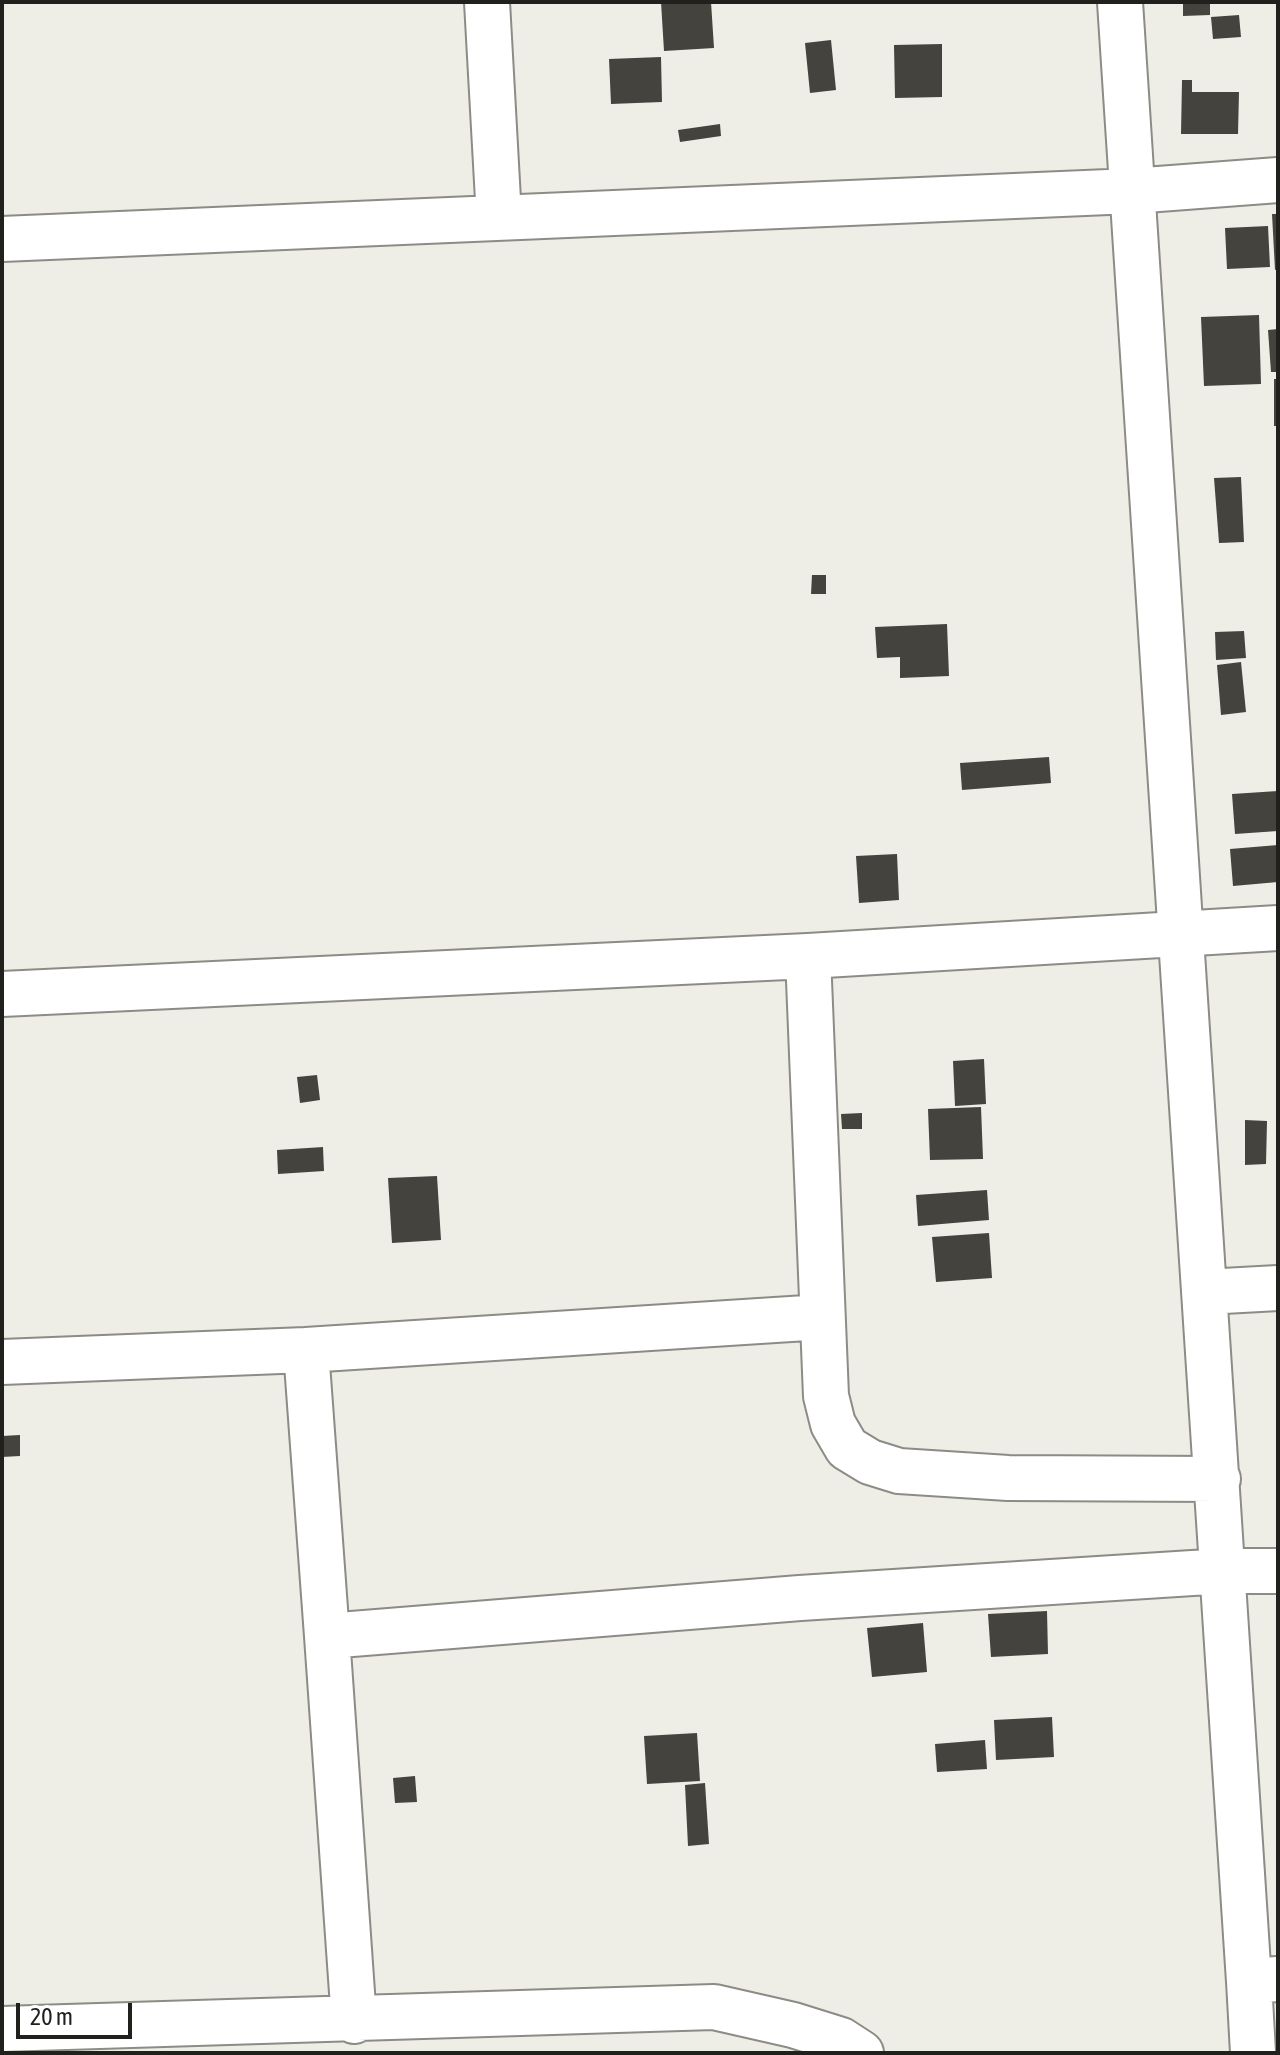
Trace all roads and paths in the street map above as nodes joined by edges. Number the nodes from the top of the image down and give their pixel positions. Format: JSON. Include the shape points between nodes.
{"nodes":[{"id":1,"x":487,"y":2,"type":"edge"},
{"id":2,"x":1120,"y":2,"type":"edge"},
{"id":3,"x":1278,"y":180,"type":"edge"},
{"id":4,"x":1132,"y":191,"type":"junction"},
{"id":5,"x":499,"y":218,"type":"junction"},
{"id":6,"x":2,"y":239,"type":"edge"},
{"id":7,"x":1278,"y":928,"type":"edge"},
{"id":8,"x":1182,"y":934,"type":"junction"},
{"id":9,"x":808,"y":956,"type":"junction"},
{"id":10,"x":2,"y":994,"type":"edge"},
{"id":11,"x":1278,"y":1288,"type":"edge"},
{"id":12,"x":1205,"y":1292,"type":"junction"},
{"id":13,"x":822,"y":1317,"type":"junction"},
{"id":14,"x":306,"y":1350,"type":"junction"},
{"id":15,"x":2,"y":1362,"type":"edge"},
{"id":16,"x":1218,"y":1479,"type":"junction"},
{"id":17,"x":1224,"y":1571,"type":"junction"},
{"id":18,"x":1278,"y":1571,"type":"edge"},
{"id":19,"x":327,"y":1636,"type":"junction"},
{"id":20,"x":1264,"y":1980,"type":"edge"},
{"id":21,"x":354,"y":2021,"type":"junction"},
{"id":22,"x":2,"y":2029,"type":"edge"},
{"id":23,"x":861,"y":2053,"type":"edge"},
{"id":24,"x":1253,"y":2053,"type":"edge"}],
"edges":[{"from":1,"to":5,"type":"street"},
{"from":2,"to":4,"type":"street"},
{"from":3,"to":4,"type":"street"},
{"from":4,"to":5,"type":"street"},
{"from":4,"to":8,"type":"street"},
{"from":5,"to":6,"type":"street"},
{"from":7,"to":8,"type":"street"},
{"from":8,"to":9,"type":"street"},
{"from":8,"to":12,"type":"street"},
{"from":9,"to":10,"type":"street"},
{"from":9,"to":13,"type":"street"},
{"from":11,"to":12,"type":"street"},
{"from":12,"to":16,"type":"street"},
{"from":13,"to":14,"type":"street"},
{"from":13,"to":16,"type":"street","via":[[826,1396],[833,1424],[847,1448],[870,1462],[899,1471],[1008,1478]]},
{"from":14,"to":15,"type":"street"},
{"from":14,"to":19,"type":"street"},
{"from":16,"to":17,"type":"street"},
{"from":17,"to":18,"type":"street"},
{"from":17,"to":19,"type":"street"},
{"from":17,"to":20,"type":"street"},
{"from":19,"to":21,"type":"street"},
{"from":20,"to":24,"type":"street"},
{"from":21,"to":22,"type":"street"},
{"from":21,"to":23,"type":"street","via":[[714,2007],[841,2040]]}]}
